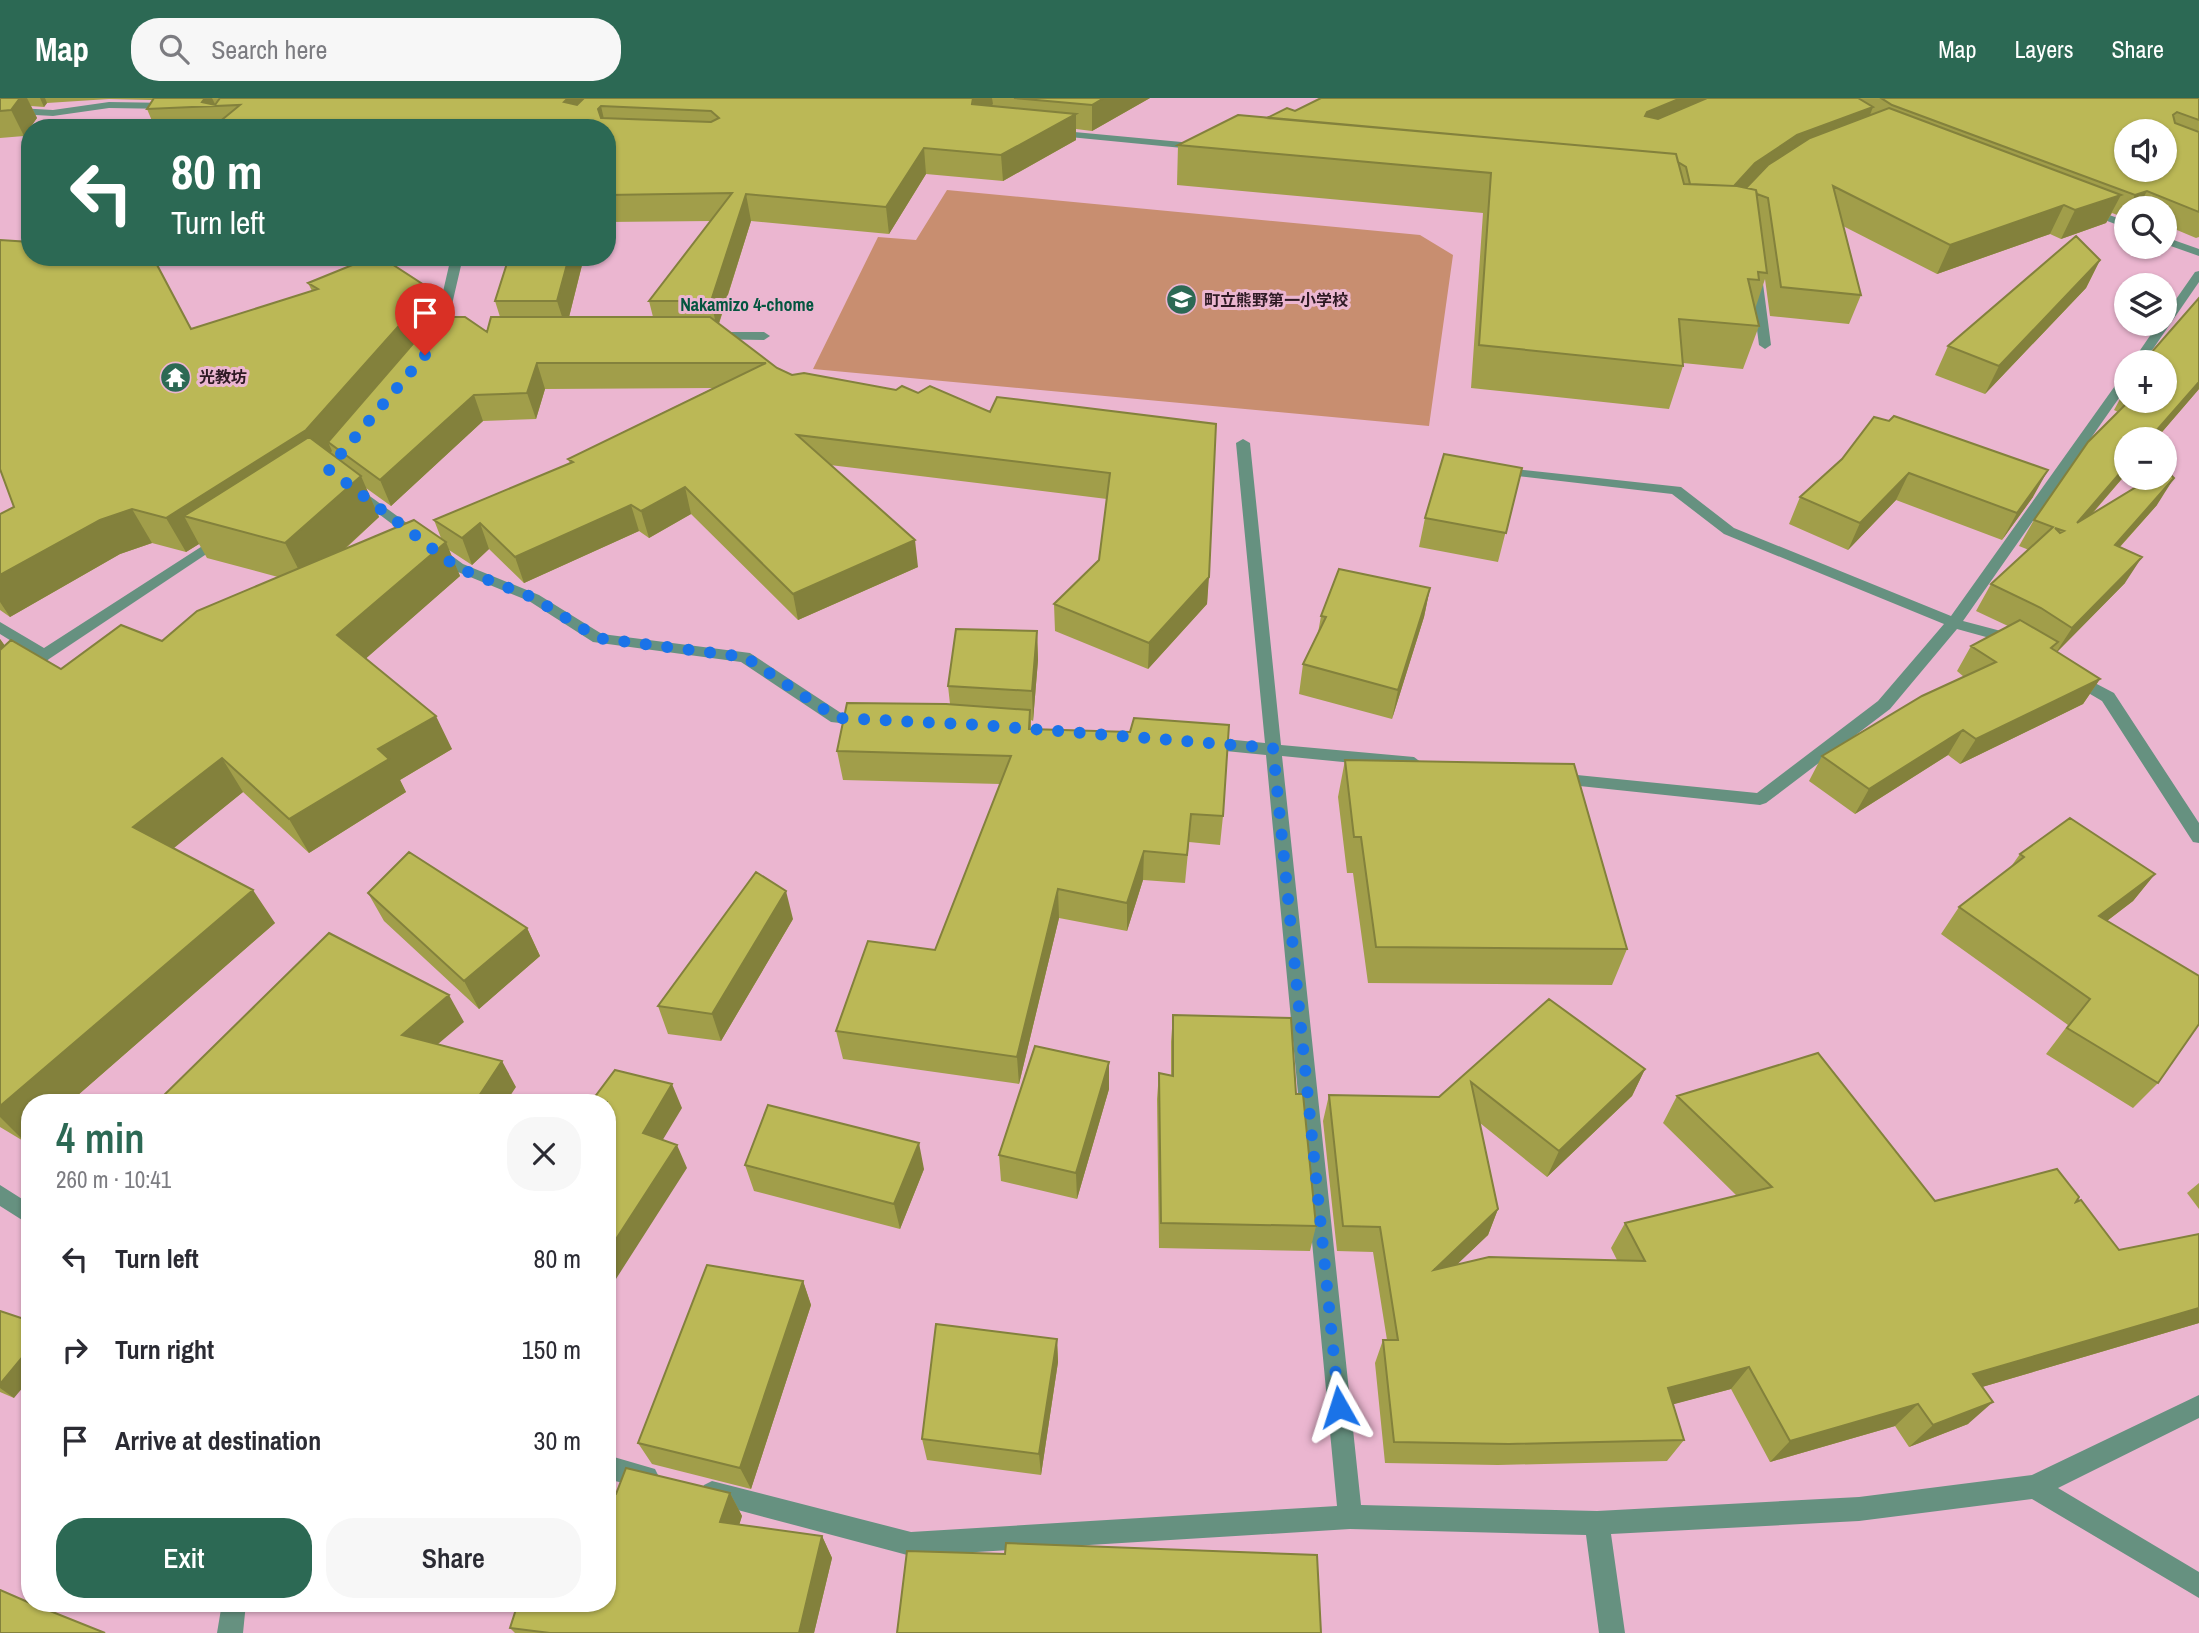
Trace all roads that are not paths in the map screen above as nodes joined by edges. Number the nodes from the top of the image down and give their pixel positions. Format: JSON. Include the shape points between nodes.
{"nodes":[{"id":1,"x":183,"y":107,"type":"edge"},
{"id":2,"x":0,"y":110,"type":"edge"},
{"id":3,"x":1035,"y":131,"type":"edge"},
{"id":4,"x":1215,"y":148,"type":"edge"},
{"id":5,"x":2074,"y":205,"type":"edge"},
{"id":6,"x":2114,"y":220,"type":"edge"},
{"id":7,"x":2177,"y":245,"type":"edge"},
{"id":8,"x":2199,"y":253,"type":"edge"},
{"id":9,"x":455,"y":266,"type":"edge"},
{"id":10,"x":1755,"y":266,"type":"edge"},
{"id":11,"x":2199,"y":274,"type":"edge"},
{"id":12,"x":697,"y":336,"type":"edge"},
{"id":13,"x":737,"y":336,"type":"junction"},
{"id":14,"x":764,"y":336,"type":"dead end"},
{"id":15,"x":443,"y":339,"type":"edge"},
{"id":16,"x":1765,"y":345,"type":"dead end"},
{"id":17,"x":2146,"y":350,"type":"edge"},
{"id":18,"x":755,"y":353,"type":"edge"},
{"id":19,"x":2114,"y":396,"type":"edge"},
{"id":20,"x":1244,"y":443,"type":"dead end"},
{"id":21,"x":1488,"y":468,"type":"edge"},
{"id":22,"x":339,"y":477,"type":"edge"},
{"id":23,"x":237,"y":528,"type":"edge"},
{"id":24,"x":1954,"y":623,"type":"junction"},
{"id":25,"x":0,"y":627,"type":"edge"},
{"id":26,"x":2025,"y":647,"type":"edge"},
{"id":27,"x":44,"y":655,"type":"junction"},
{"id":28,"x":2060,"y":668,"type":"edge"},
{"id":29,"x":0,"y":692,"type":"edge"},
{"id":30,"x":876,"y":720,"type":"edge"},
{"id":31,"x":1189,"y":741,"type":"edge"},
{"id":32,"x":1273,"y":748,"type":"junction"},
{"id":33,"x":1425,"y":765,"type":"edge"},
{"id":34,"x":1535,"y":777,"type":"edge"},
{"id":35,"x":2199,"y":837,"type":"edge"},
{"id":36,"x":0,"y":1194,"type":"edge"},
{"id":37,"x":21,"y":1209,"type":"edge"},
{"id":38,"x":2199,"y":1406,"type":"edge"},
{"id":39,"x":616,"y":1469,"type":"edge"},
{"id":40,"x":2034,"y":1487,"type":"junction"},
{"id":41,"x":1350,"y":1517,"type":"junction"},
{"id":42,"x":1597,"y":1523,"type":"junction"},
{"id":43,"x":2199,"y":1586,"type":"edge"},
{"id":44,"x":232,"y":1612,"type":"edge"},
{"id":45,"x":230,"y":1633,"type":"edge"},
{"id":46,"x":1612,"y":1633,"type":"edge"}],
"edges":[{"from":1,"to":2,"type":"street","via":[[109,105],[53,113]]},
{"from":3,"to":4,"type":"street"},
{"from":5,"to":6,"type":"street"},
{"from":7,"to":8,"type":"street"},
{"from":9,"to":15,"type":"street"},
{"from":10,"to":16,"type":"street"},
{"from":11,"to":17,"type":"street"},
{"from":12,"to":13,"type":"street"},
{"from":13,"to":14,"type":"street"},
{"from":13,"to":18,"type":"street"},
{"from":19,"to":24,"type":"street"},
{"from":20,"to":32,"type":"street"},
{"from":21,"to":24,"type":"street","via":[[1676,490],[1729,531]]},
{"from":22,"to":30,"type":"street","via":[[458,568],[534,598],[598,638],[745,657],[837,718]]},
{"from":23,"to":27,"type":"street"},
{"from":24,"to":26,"type":"street","via":[[2013,639]]},
{"from":24,"to":34,"type":"street","via":[[1884,705],[1760,799]]},
{"from":25,"to":27,"type":"street"},
{"from":27,"to":29,"type":"street"},
{"from":28,"to":35,"type":"street","via":[[2108,697]]},
{"from":31,"to":32,"type":"street"},
{"from":32,"to":33,"type":"street"},
{"from":32,"to":41,"type":"street"},
{"from":36,"to":37,"type":"street"},
{"from":38,"to":40,"type":"street"},
{"from":39,"to":41,"type":"street","via":[[911,1544]]},
{"from":40,"to":42,"type":"street","via":[[1859,1508]]},
{"from":40,"to":43,"type":"street"},
{"from":41,"to":42,"type":"street"},
{"from":42,"to":46,"type":"street"},
{"from":44,"to":45,"type":"street"}]}
